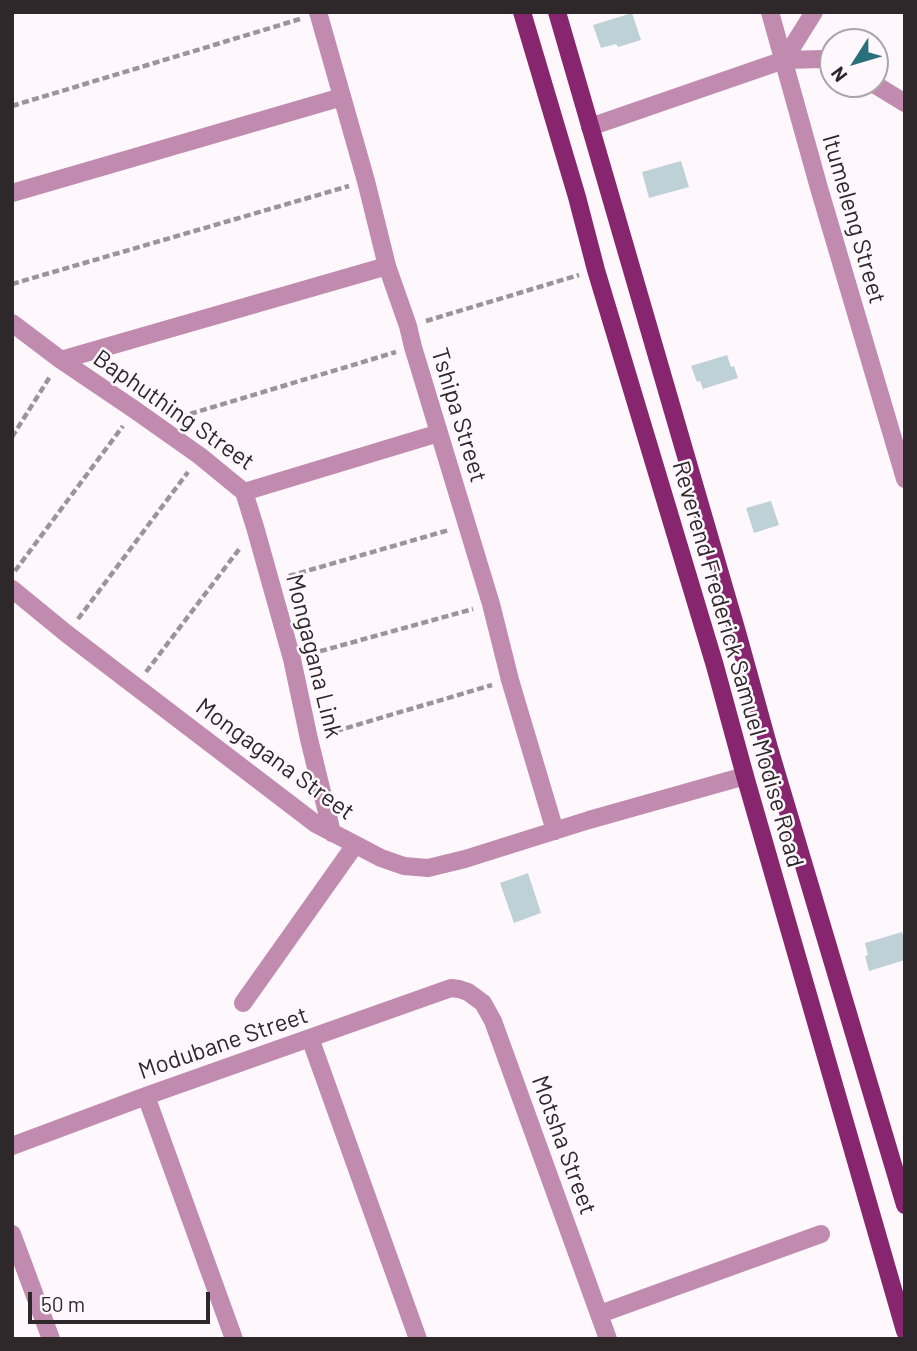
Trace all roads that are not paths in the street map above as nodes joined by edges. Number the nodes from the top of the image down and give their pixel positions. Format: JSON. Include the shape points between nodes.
{"nodes":[{"id":1,"x":522,"y":12,"type":"edge"},
{"id":2,"x":557,"y":12,"type":"edge"},
{"id":3,"x":770,"y":12,"type":"edge"},
{"id":4,"x":814,"y":12,"type":"edge"},
{"id":5,"x":318,"y":13,"type":"edge"},
{"id":6,"x":819,"y":59,"type":"edge"},
{"id":7,"x":784,"y":60,"type":"junction"},
{"id":8,"x":889,"y":93,"type":"edge"},
{"id":9,"x":342,"y":97,"type":"junction"},
{"id":10,"x":905,"y":103,"type":"edge"},
{"id":11,"x":590,"y":127,"type":"junction"},
{"id":12,"x":12,"y":194,"type":"edge"},
{"id":13,"x":387,"y":266,"type":"junction"},
{"id":14,"x":12,"y":323,"type":"edge"},
{"id":15,"x":61,"y":360,"type":"junction"},
{"id":16,"x":439,"y":433,"type":"junction"},
{"id":17,"x":905,"y":480,"type":"edge"},
{"id":18,"x":244,"y":492,"type":"junction"},
{"id":19,"x":12,"y":589,"type":"edge"},
{"id":20,"x":745,"y":776,"type":"junction"},
{"id":21,"x":555,"y":831,"type":"junction"},
{"id":22,"x":332,"y":833,"type":"junction"},
{"id":23,"x":355,"y":845,"type":"junction"},
{"id":24,"x":451,"y":988,"type":"joint"},
{"id":25,"x":243,"y":1003,"type":"dead end"},
{"id":26,"x":310,"y":1038,"type":"junction"},
{"id":27,"x":146,"y":1096,"type":"junction"},
{"id":28,"x":12,"y":1146,"type":"edge"},
{"id":29,"x":905,"y":1205,"type":"edge"},
{"id":30,"x":12,"y":1234,"type":"edge"},
{"id":31,"x":821,"y":1234,"type":"dead end"},
{"id":32,"x":600,"y":1314,"type":"junction"},
{"id":33,"x":905,"y":1331,"type":"edge"},
{"id":34,"x":51,"y":1339,"type":"edge"},
{"id":35,"x":234,"y":1339,"type":"edge"},
{"id":36,"x":418,"y":1339,"type":"edge"},
{"id":37,"x":608,"y":1339,"type":"edge"}],
"edges":[{"from":1,"to":20,"type":"main road","name":"Reverend Frederick Samuel Modise Road"},
{"from":2,"to":11,"type":"main road","name":"Reverend Frederick Samuel Modise Road"},
{"from":3,"to":7,"type":"street","name":"Itumeleng Street"},
{"from":4,"to":7,"type":"street"},
{"from":5,"to":9,"type":"street","name":"Tshipa Street"},
{"from":6,"to":7,"type":"street"},
{"from":7,"to":11,"type":"street"},
{"from":7,"to":17,"type":"street","name":"Itumeleng Street"},
{"from":8,"to":10,"type":"street"},
{"from":9,"to":12,"type":"street"},
{"from":9,"to":13,"type":"street","name":"Tshipa Street"},
{"from":11,"to":29,"type":"main road","name":"Reverend Frederick Samuel Modise Road"},
{"from":13,"to":15,"type":"street"},
{"from":13,"to":16,"type":"street","name":"Tshipa Street"},
{"from":14,"to":15,"type":"street","name":"Baphuthing Street"},
{"from":15,"to":18,"type":"street","name":"Baphuthing Street"},
{"from":16,"to":18,"type":"street","name":"Baphuthing Street"},
{"from":16,"to":21,"type":"street","name":"Tshipa Street"},
{"from":18,"to":22,"type":"street","name":"Mongagana Link","via":[[292,659]]},
{"from":19,"to":22,"type":"street","name":"Mongagana Street"},
{"from":20,"to":21,"type":"street","name":"Mongagana Street"},
{"from":20,"to":33,"type":"main road","name":"Reverend Frederick Samuel Modise Road"},
{"from":21,"to":23,"type":"street","name":"Mongagana Street","via":[[428,868],[404,866]]},
{"from":22,"to":23,"type":"street","name":"Mongagana Street"},
{"from":23,"to":25,"type":"street"},
{"from":24,"to":26,"type":"street","name":"Modubane Street"},
{"from":24,"to":32,"type":"street","name":"Motsha Street","via":[[476,997],[493,1021]]},
{"from":26,"to":27,"type":"street","name":"Modubane Street"},
{"from":26,"to":36,"type":"street"},
{"from":27,"to":28,"type":"street","name":"Modubane Street"},
{"from":27,"to":35,"type":"street"},
{"from":30,"to":34,"type":"street"},
{"from":31,"to":32,"type":"street"},
{"from":32,"to":37,"type":"street","name":"Motsha Street"}]}
